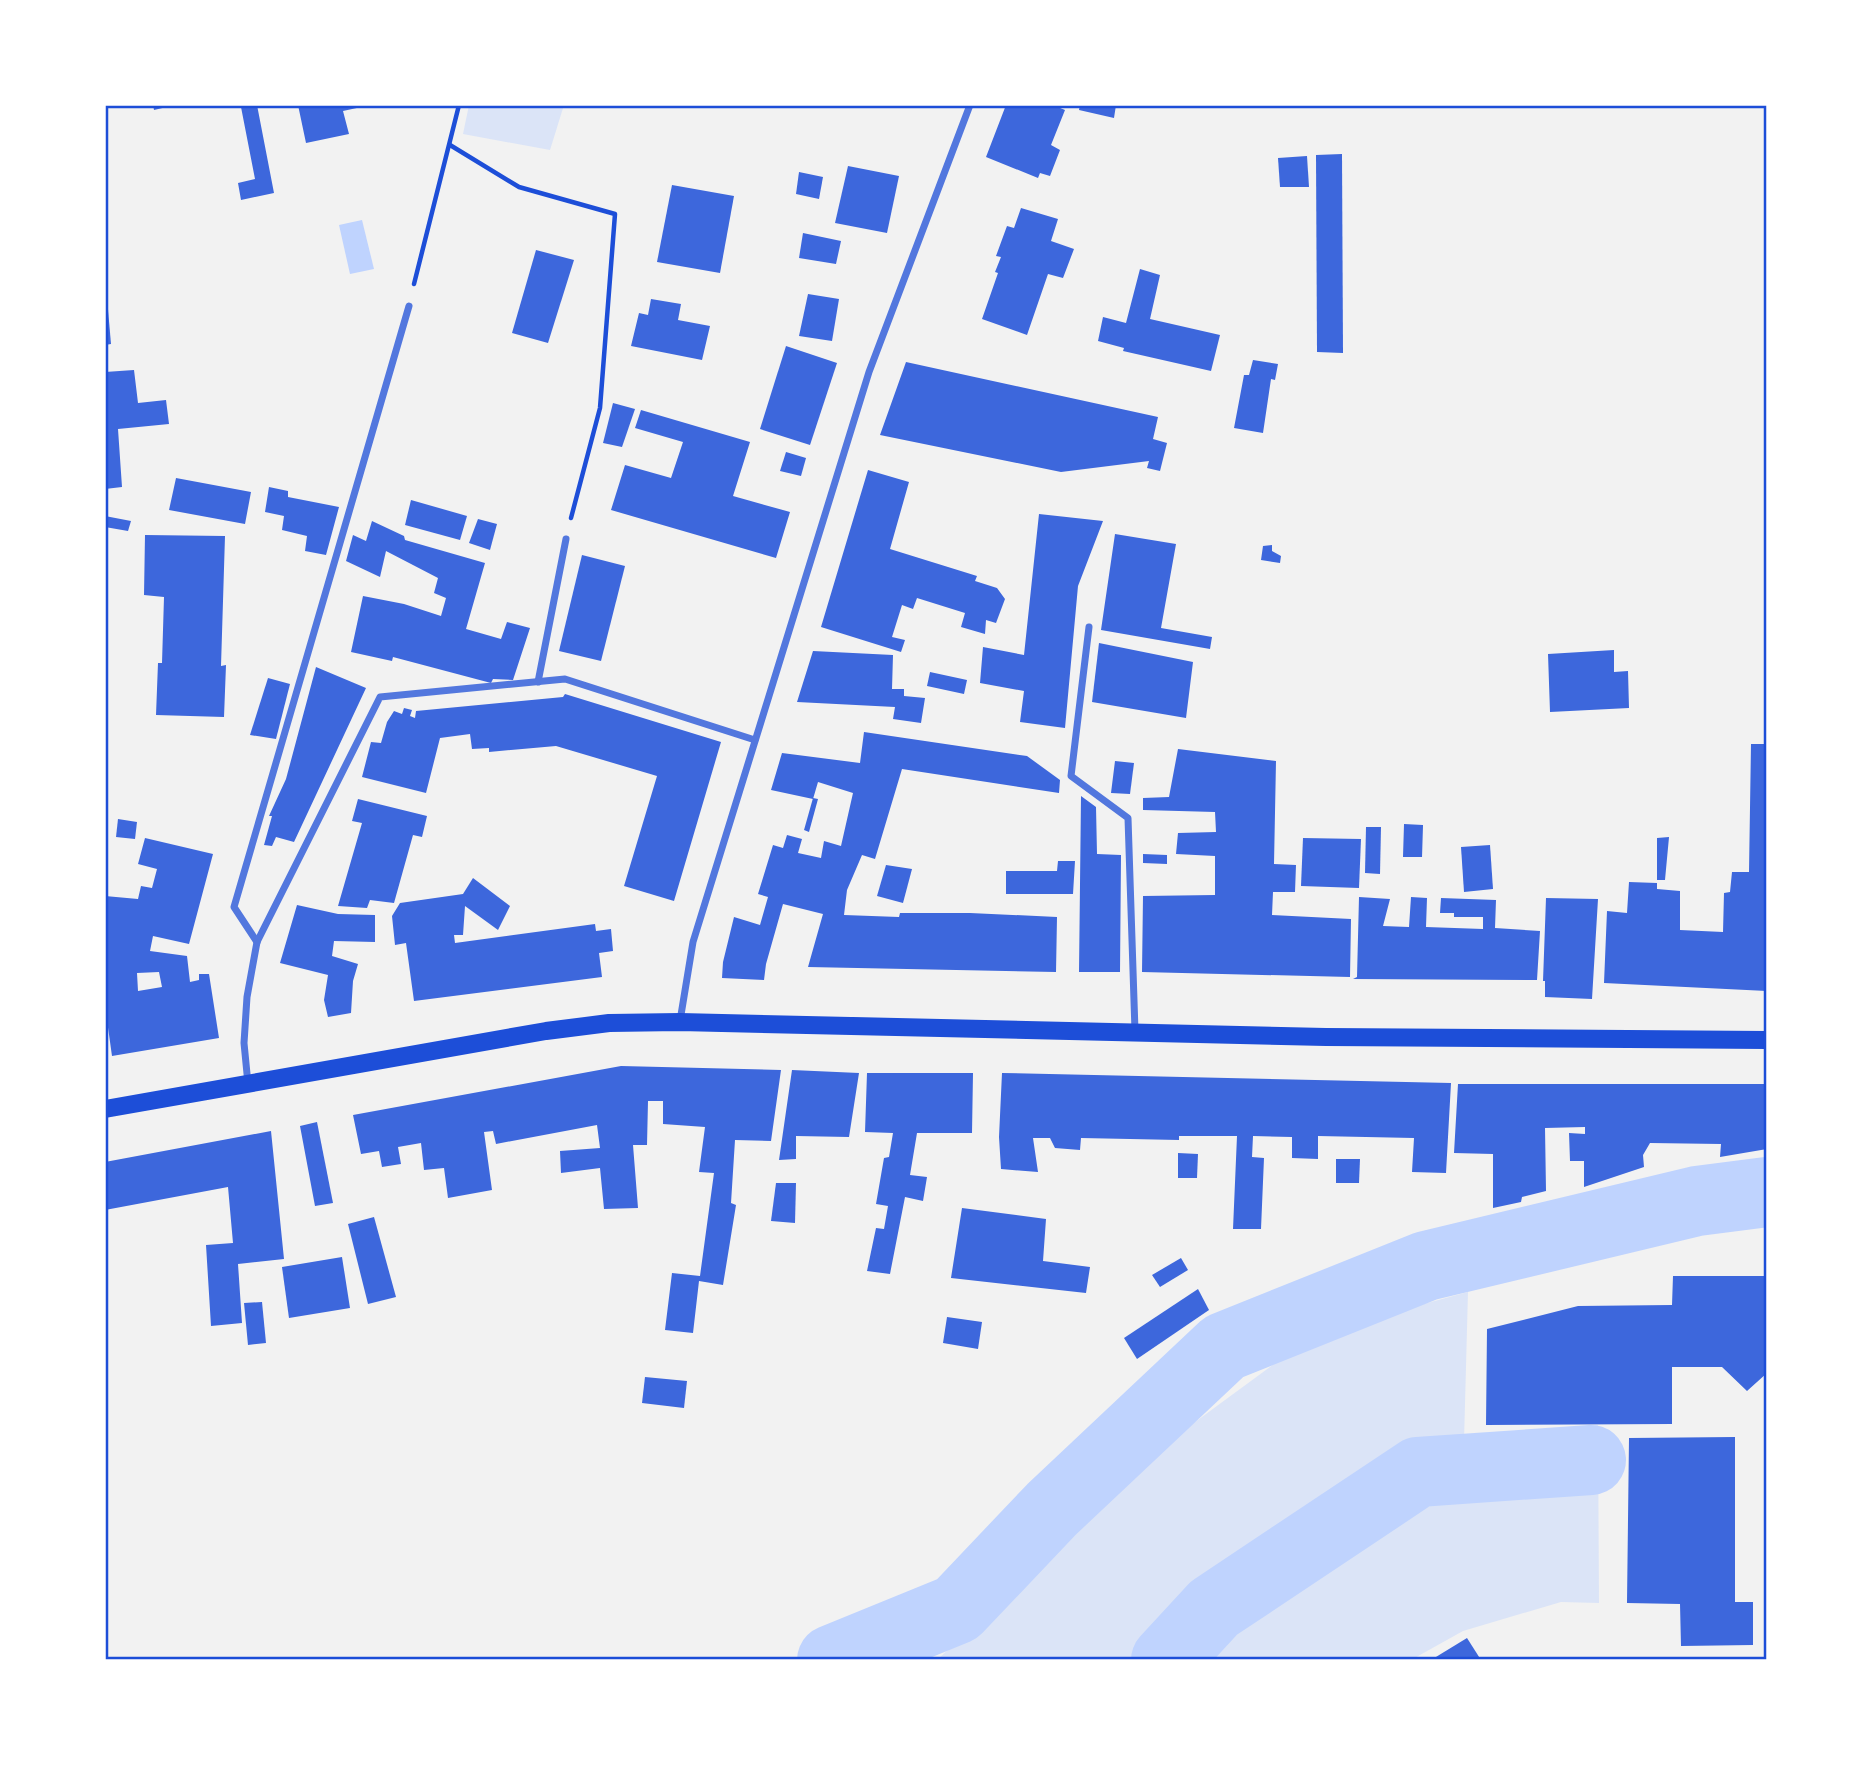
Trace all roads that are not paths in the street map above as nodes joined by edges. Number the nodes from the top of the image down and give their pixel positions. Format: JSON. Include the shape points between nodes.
{"nodes":[{"id":1,"x":970,"y":105,"type":"edge"},
{"id":2,"x":409,"y":306,"type":"road end"},
{"id":3,"x":566,"y":539,"type":"road end"},
{"id":4,"x":1089,"y":627,"type":"dead end"},
{"id":5,"x":538,"y":682,"type":"junction"},
{"id":6,"x":755,"y":740,"type":"junction"},
{"id":7,"x":257,"y":942,"type":"junction"},
{"id":8,"x":680,"y":1021,"type":"junction"},
{"id":9,"x":1135,"y":1033,"type":"junction"},
{"id":10,"x":1767,"y":1040,"type":"edge"},
{"id":11,"x":248,"y":1085,"type":"junction"},
{"id":12,"x":105,"y":1109,"type":"edge"}],
"edges":[{"from":1,"to":6,"type":"street","via":[[869,372]]},
{"from":2,"to":7,"type":"street","via":[[234,907]]},
{"from":3,"to":5,"type":"street"},
{"from":4,"to":9,"type":"street","via":[[1071,776],[1128,818]]},
{"from":5,"to":6,"type":"street","via":[[565,679]]},
{"from":5,"to":7,"type":"street","via":[[380,697]]},
{"from":6,"to":8,"type":"street","via":[[693,942]]},
{"from":7,"to":11,"type":"street","via":[[244,1043]]},
{"from":8,"to":9,"type":"main road"},
{"from":8,"to":11,"type":"main road","via":[[546,1031]]},
{"from":9,"to":10,"type":"main road"},
{"from":11,"to":12,"type":"main road"}]}
